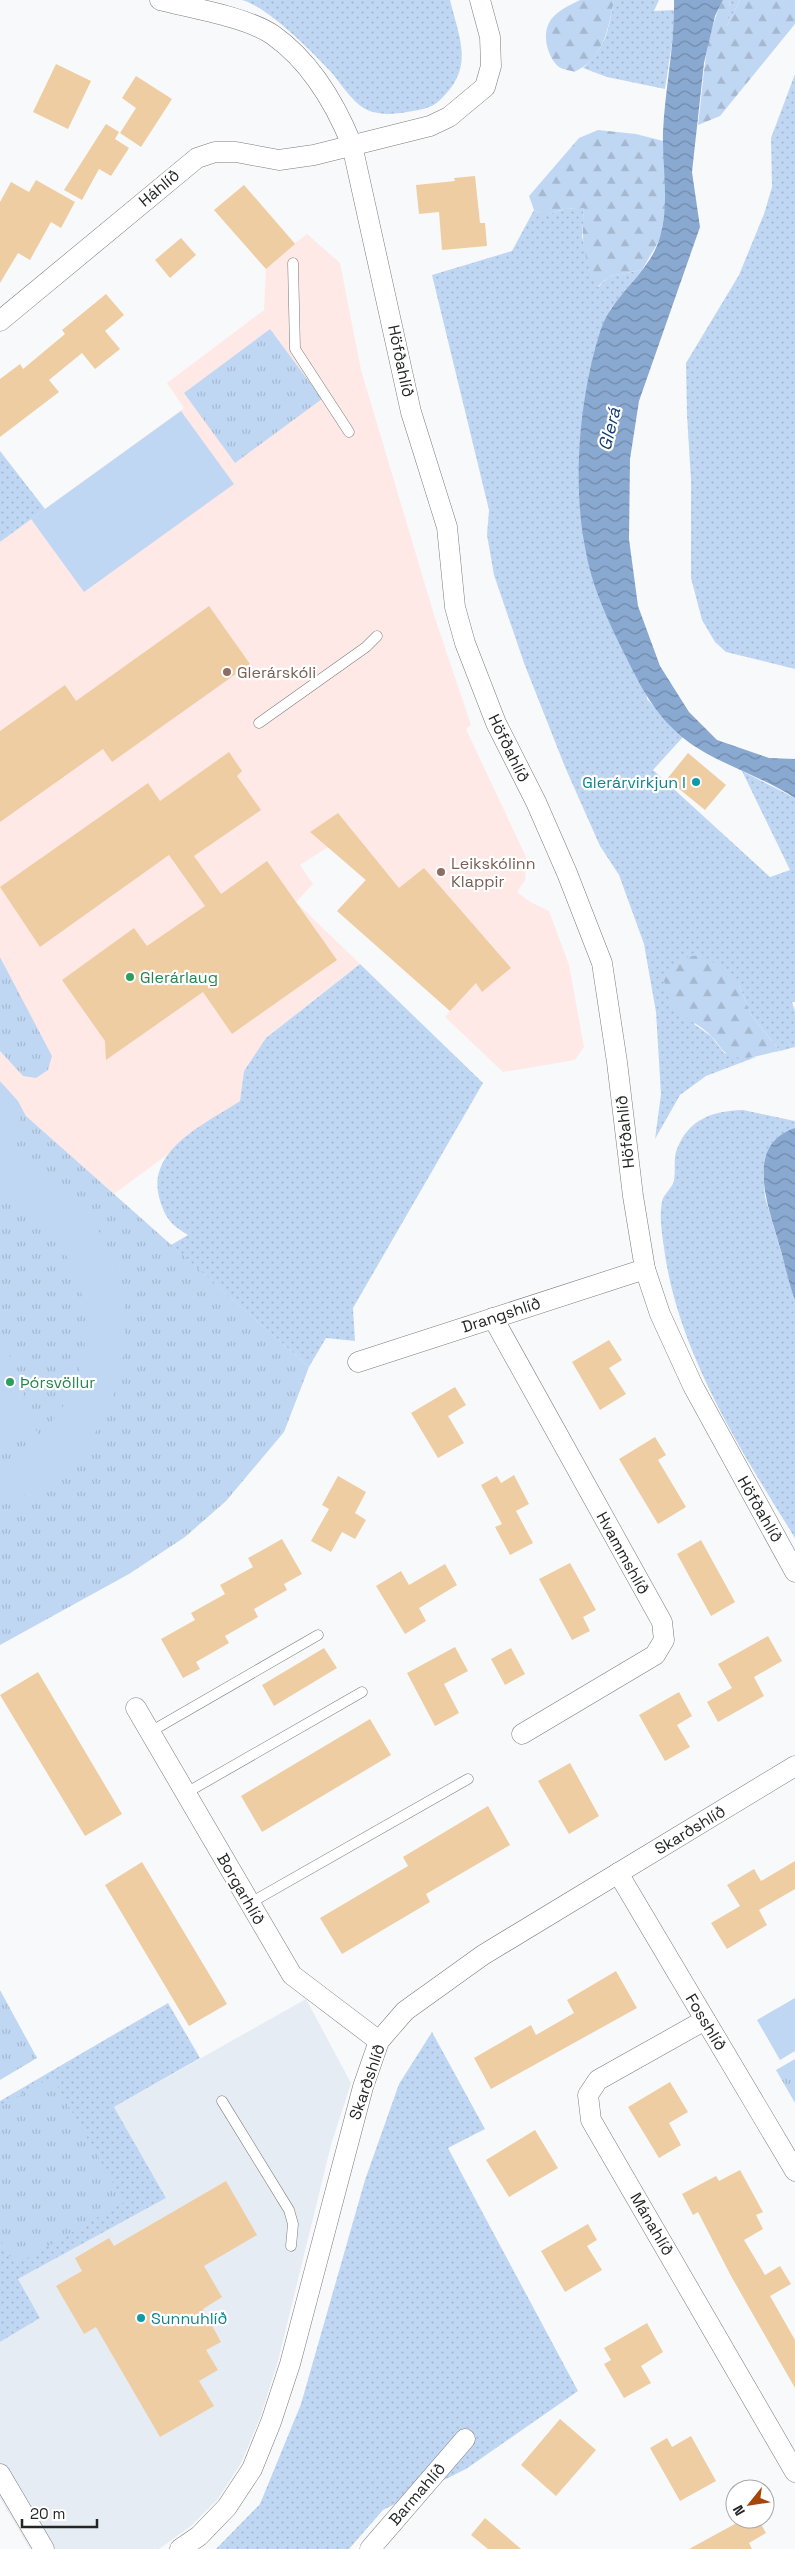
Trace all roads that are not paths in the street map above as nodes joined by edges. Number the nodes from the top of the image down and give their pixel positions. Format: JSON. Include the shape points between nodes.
{"nodes":[{"id":1,"x":160,"y":0,"type":"edge"},
{"id":2,"x":480,"y":0,"type":"edge"},
{"id":3,"x":352,"y":145,"type":"junction"},
{"id":4,"x":293,"y":263,"type":"dead end"},
{"id":5,"x":0,"y":321,"type":"edge"},
{"id":6,"x":349,"y":432,"type":"dead end"},
{"id":7,"x":377,"y":636,"type":"dead end"},
{"id":8,"x":259,"y":723,"type":"dead end"},
{"id":9,"x":645,"y":1269,"type":"junction"},
{"id":10,"x":493,"y":1318,"type":"junction"},
{"id":11,"x":358,"y":1362,"type":"dead end"},
{"id":12,"x":795,"y":1572,"type":"edge"},
{"id":13,"x":318,"y":1635,"type":"dead end"},
{"id":14,"x":362,"y":1692,"type":"dead end"},
{"id":15,"x":136,"y":1708,"type":"dead end"},
{"id":16,"x":150,"y":1732,"type":"junction"},
{"id":17,"x":522,"y":1734,"type":"dead end"},
{"id":18,"x":795,"y":1766,"type":"edge"},
{"id":19,"x":468,"y":1779,"type":"dead end"},
{"id":20,"x":186,"y":1793,"type":"junction"},
{"id":21,"x":618,"y":1873,"type":"junction"},
{"id":22,"x":250,"y":1903,"type":"junction"},
{"id":23,"x":705,"y":2020,"type":"junction"},
{"id":24,"x":379,"y":2041,"type":"junction"},
{"id":25,"x":222,"y":2101,"type":"dead end"},
{"id":26,"x":795,"y":2171,"type":"edge"},
{"id":27,"x":291,"y":2246,"type":"dead end"},
{"id":28,"x":464,"y":2439,"type":"dead end"},
{"id":29,"x":795,"y":2472,"type":"edge"},
{"id":30,"x":0,"y":2474,"type":"edge"},
{"id":31,"x":44,"y":2549,"type":"edge"},
{"id":32,"x":180,"y":2549,"type":"edge"},
{"id":33,"x":370,"y":2549,"type":"edge"}],
"edges":[{"from":1,"to":3,"type":"street","name":"Höfðahlíð","via":[[229,17],[272,35],[308,68],[338,109]]},
{"from":2,"to":3,"type":"street","name":"Háhlíð","via":[[490,37],[491,66],[484,87],[449,117],[430,126]]},
{"from":3,"to":5,"type":"street","name":"Háhlíð","via":[[279,160],[236,152],[215,152],[197,158]]},
{"from":3,"to":9,"type":"street","name":"Höfðahlíð","via":[[411,412],[447,527],[455,607],[465,643],[496,723],[567,873],[602,963]]},
{"from":4,"to":6,"type":"lane","via":[[295,348]]},
{"from":7,"to":8,"type":"lane"},
{"from":9,"to":10,"type":"street","name":"Drangshlíð"},
{"from":9,"to":12,"type":"street","name":"Höfðahlíð","via":[[660,1314],[693,1386]]},
{"from":10,"to":11,"type":"street","name":"Drangshlíð"},
{"from":10,"to":17,"type":"street","name":"Hvammshlíð","via":[[662,1622],[664,1640],[656,1655]]},
{"from":13,"to":16,"type":"lane"},
{"from":14,"to":20,"type":"lane"},
{"from":15,"to":16,"type":"street","name":"Borgarhlíð"},
{"from":16,"to":20,"type":"street","name":"Borgarhlíð"},
{"from":18,"to":21,"type":"street","name":"Skarðshlíð"},
{"from":19,"to":22,"type":"lane"},
{"from":20,"to":22,"type":"street","name":"Borgarhlíð"},
{"from":21,"to":23,"type":"street","name":"Fosshlíð"},
{"from":21,"to":24,"type":"street","name":"Skarðshlíð","via":[[433,1989],[406,2011]]},
{"from":22,"to":24,"type":"street","name":"Borgarhlíð","via":[[292,1976]]},
{"from":23,"to":26,"type":"street","name":"Fosshlíð"},
{"from":23,"to":29,"type":"street","name":"Mánahlíð","via":[[598,2080],[588,2095],[591,2120]]},
{"from":24,"to":32,"type":"street","name":"Skarðshlíð","via":[[363,2087],[290,2364],[271,2422],[252,2469],[227,2507],[199,2536]]},
{"from":25,"to":27,"type":"lane","via":[[290,2210],[293,2224]]},
{"from":28,"to":33,"type":"street","name":"Barmahlíð"},
{"from":30,"to":31,"type":"street"}]}
